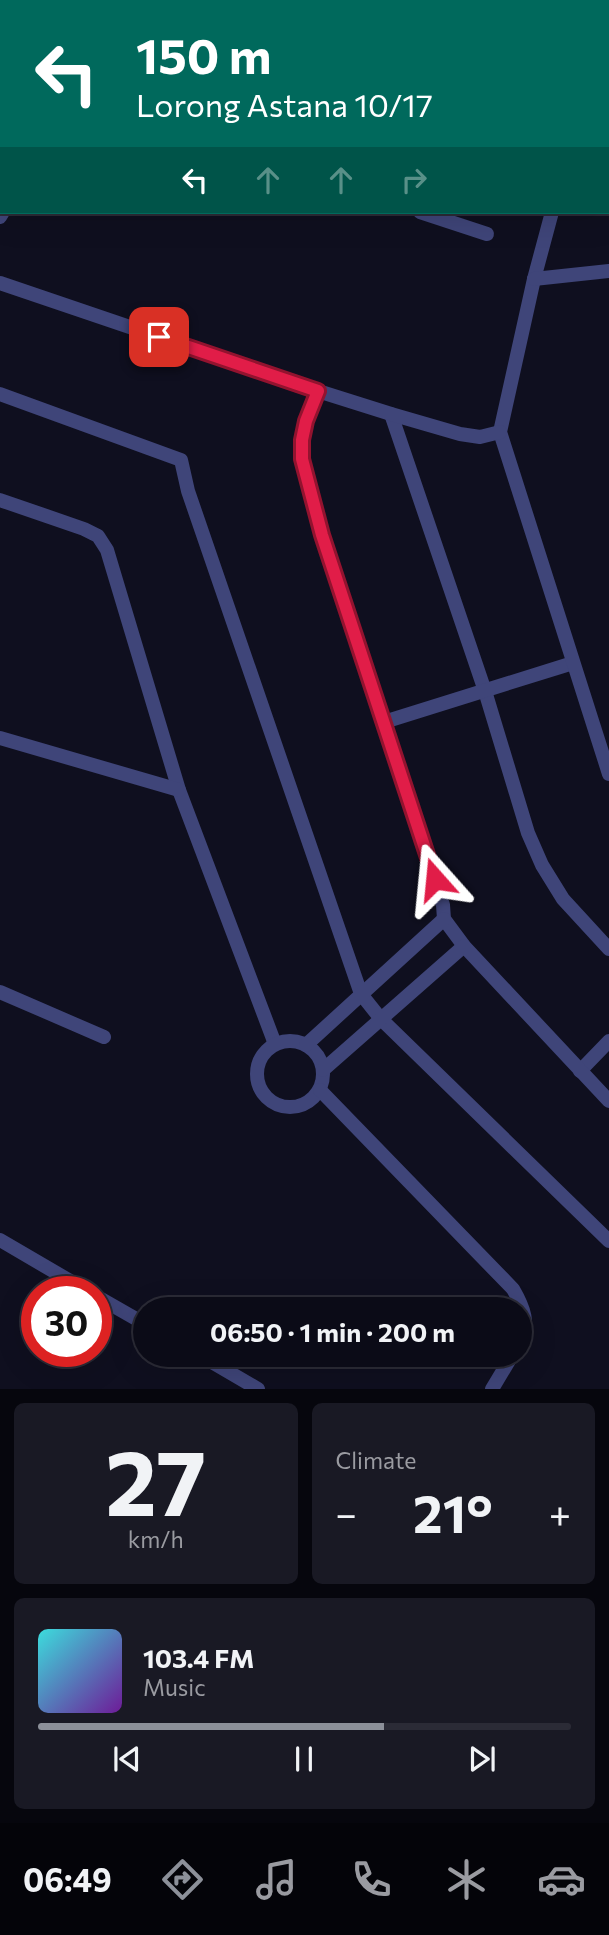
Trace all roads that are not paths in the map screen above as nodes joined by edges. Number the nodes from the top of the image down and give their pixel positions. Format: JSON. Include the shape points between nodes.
{"nodes":[{"id":1,"x":427,"y":214,"type":"edge"},
{"id":2,"x":551,"y":214,"type":"edge"},
{"id":3,"x":487,"y":234,"type":"dead end"},
{"id":4,"x":609,"y":271,"type":"edge"},
{"id":5,"x":534,"y":279,"type":"junction"},
{"id":6,"x":0,"y":283,"type":"edge"},
{"id":7,"x":318,"y":391,"type":"junction"},
{"id":8,"x":0,"y":394,"type":"edge"},
{"id":9,"x":391,"y":414,"type":"junction"},
{"id":10,"x":500,"y":432,"type":"junction"},
{"id":11,"x":0,"y":500,"type":"edge"},
{"id":12,"x":573,"y":663,"type":"junction"},
{"id":13,"x":485,"y":691,"type":"junction"},
{"id":14,"x":384,"y":722,"type":"junction"},
{"id":15,"x":0,"y":737,"type":"edge"},
{"id":16,"x":609,"y":774,"type":"edge"},
{"id":17,"x":179,"y":790,"type":"junction"},
{"id":18,"x":444,"y":919,"type":"junction"},
{"id":19,"x":464,"y":946,"type":"junction"},
{"id":20,"x":609,"y":949,"type":"edge"},
{"id":21,"x":0,"y":992,"type":"edge"},
{"id":22,"x":361,"y":994,"type":"junction"},
{"id":23,"x":381,"y":1018,"type":"junction"},
{"id":24,"x":104,"y":1037,"type":"dead end"},
{"id":25,"x":609,"y":1041,"type":"edge"},
{"id":26,"x":275,"y":1044,"type":"junction"},
{"id":27,"x":306,"y":1045,"type":"junction"},
{"id":28,"x":323,"y":1070,"type":"junction"},
{"id":29,"x":580,"y":1070,"type":"junction"},
{"id":30,"x":320,"y":1090,"type":"junction"},
{"id":31,"x":609,"y":1101,"type":"edge"},
{"id":32,"x":0,"y":1240,"type":"edge"},
{"id":33,"x":609,"y":1241,"type":"edge"},
{"id":34,"x":62,"y":1276,"type":"edge"},
{"id":35,"x":517,"y":1297,"type":"edge"},
{"id":36,"x":112,"y":1305,"type":"edge"},
{"id":37,"x":133,"y":1317,"type":"edge"},
{"id":38,"x":220,"y":1367,"type":"edge"},
{"id":39,"x":505,"y":1367,"type":"edge"},
{"id":40,"x":258,"y":1389,"type":"edge"},
{"id":41,"x":492,"y":1389,"type":"edge"}],
"edges":[{"from":1,"to":3,"type":"street"},
{"from":2,"to":5,"type":"street"},
{"from":4,"to":5,"type":"street"},
{"from":5,"to":10,"type":"street"},
{"from":6,"to":7,"type":"street"},
{"from":7,"to":9,"type":"street"},
{"from":7,"to":14,"type":"street","via":[[306,421],[302,459],[322,535]]},
{"from":8,"to":22,"type":"street","via":[[181,460]]},
{"from":9,"to":10,"type":"street","via":[[460,434],[480,437]]},
{"from":9,"to":13,"type":"street"},
{"from":10,"to":12,"type":"street"},
{"from":11,"to":17,"type":"street","via":[[84,528],[98,536],[107,550]]},
{"from":12,"to":13,"type":"street"},
{"from":12,"to":16,"type":"street"},
{"from":13,"to":14,"type":"street"},
{"from":13,"to":20,"type":"street","via":[[542,865],[563,899]]},
{"from":14,"to":18,"type":"street"},
{"from":15,"to":17,"type":"street"},
{"from":17,"to":26,"type":"street"},
{"from":18,"to":19,"type":"street"},
{"from":18,"to":22,"type":"street"},
{"from":19,"to":23,"type":"street"},
{"from":19,"to":29,"type":"street"},
{"from":21,"to":24,"type":"street"},
{"from":22,"to":23,"type":"street"},
{"from":22,"to":27,"type":"street"},
{"from":23,"to":28,"type":"street"},
{"from":23,"to":33,"type":"street"},
{"from":25,"to":29,"type":"street"},
{"from":26,"to":27,"type":"street"},
{"from":26,"to":30,"type":"street","via":[[256,1069],[266,1098],[284,1108],[295,1108]]},
{"from":27,"to":28,"type":"street"},
{"from":28,"to":30,"type":"street"},
{"from":29,"to":31,"type":"street"},
{"from":30,"to":35,"type":"street"},
{"from":32,"to":34,"type":"street"},
{"from":36,"to":37,"type":"street"},
{"from":38,"to":40,"type":"street"},
{"from":39,"to":41,"type":"street"}]}
